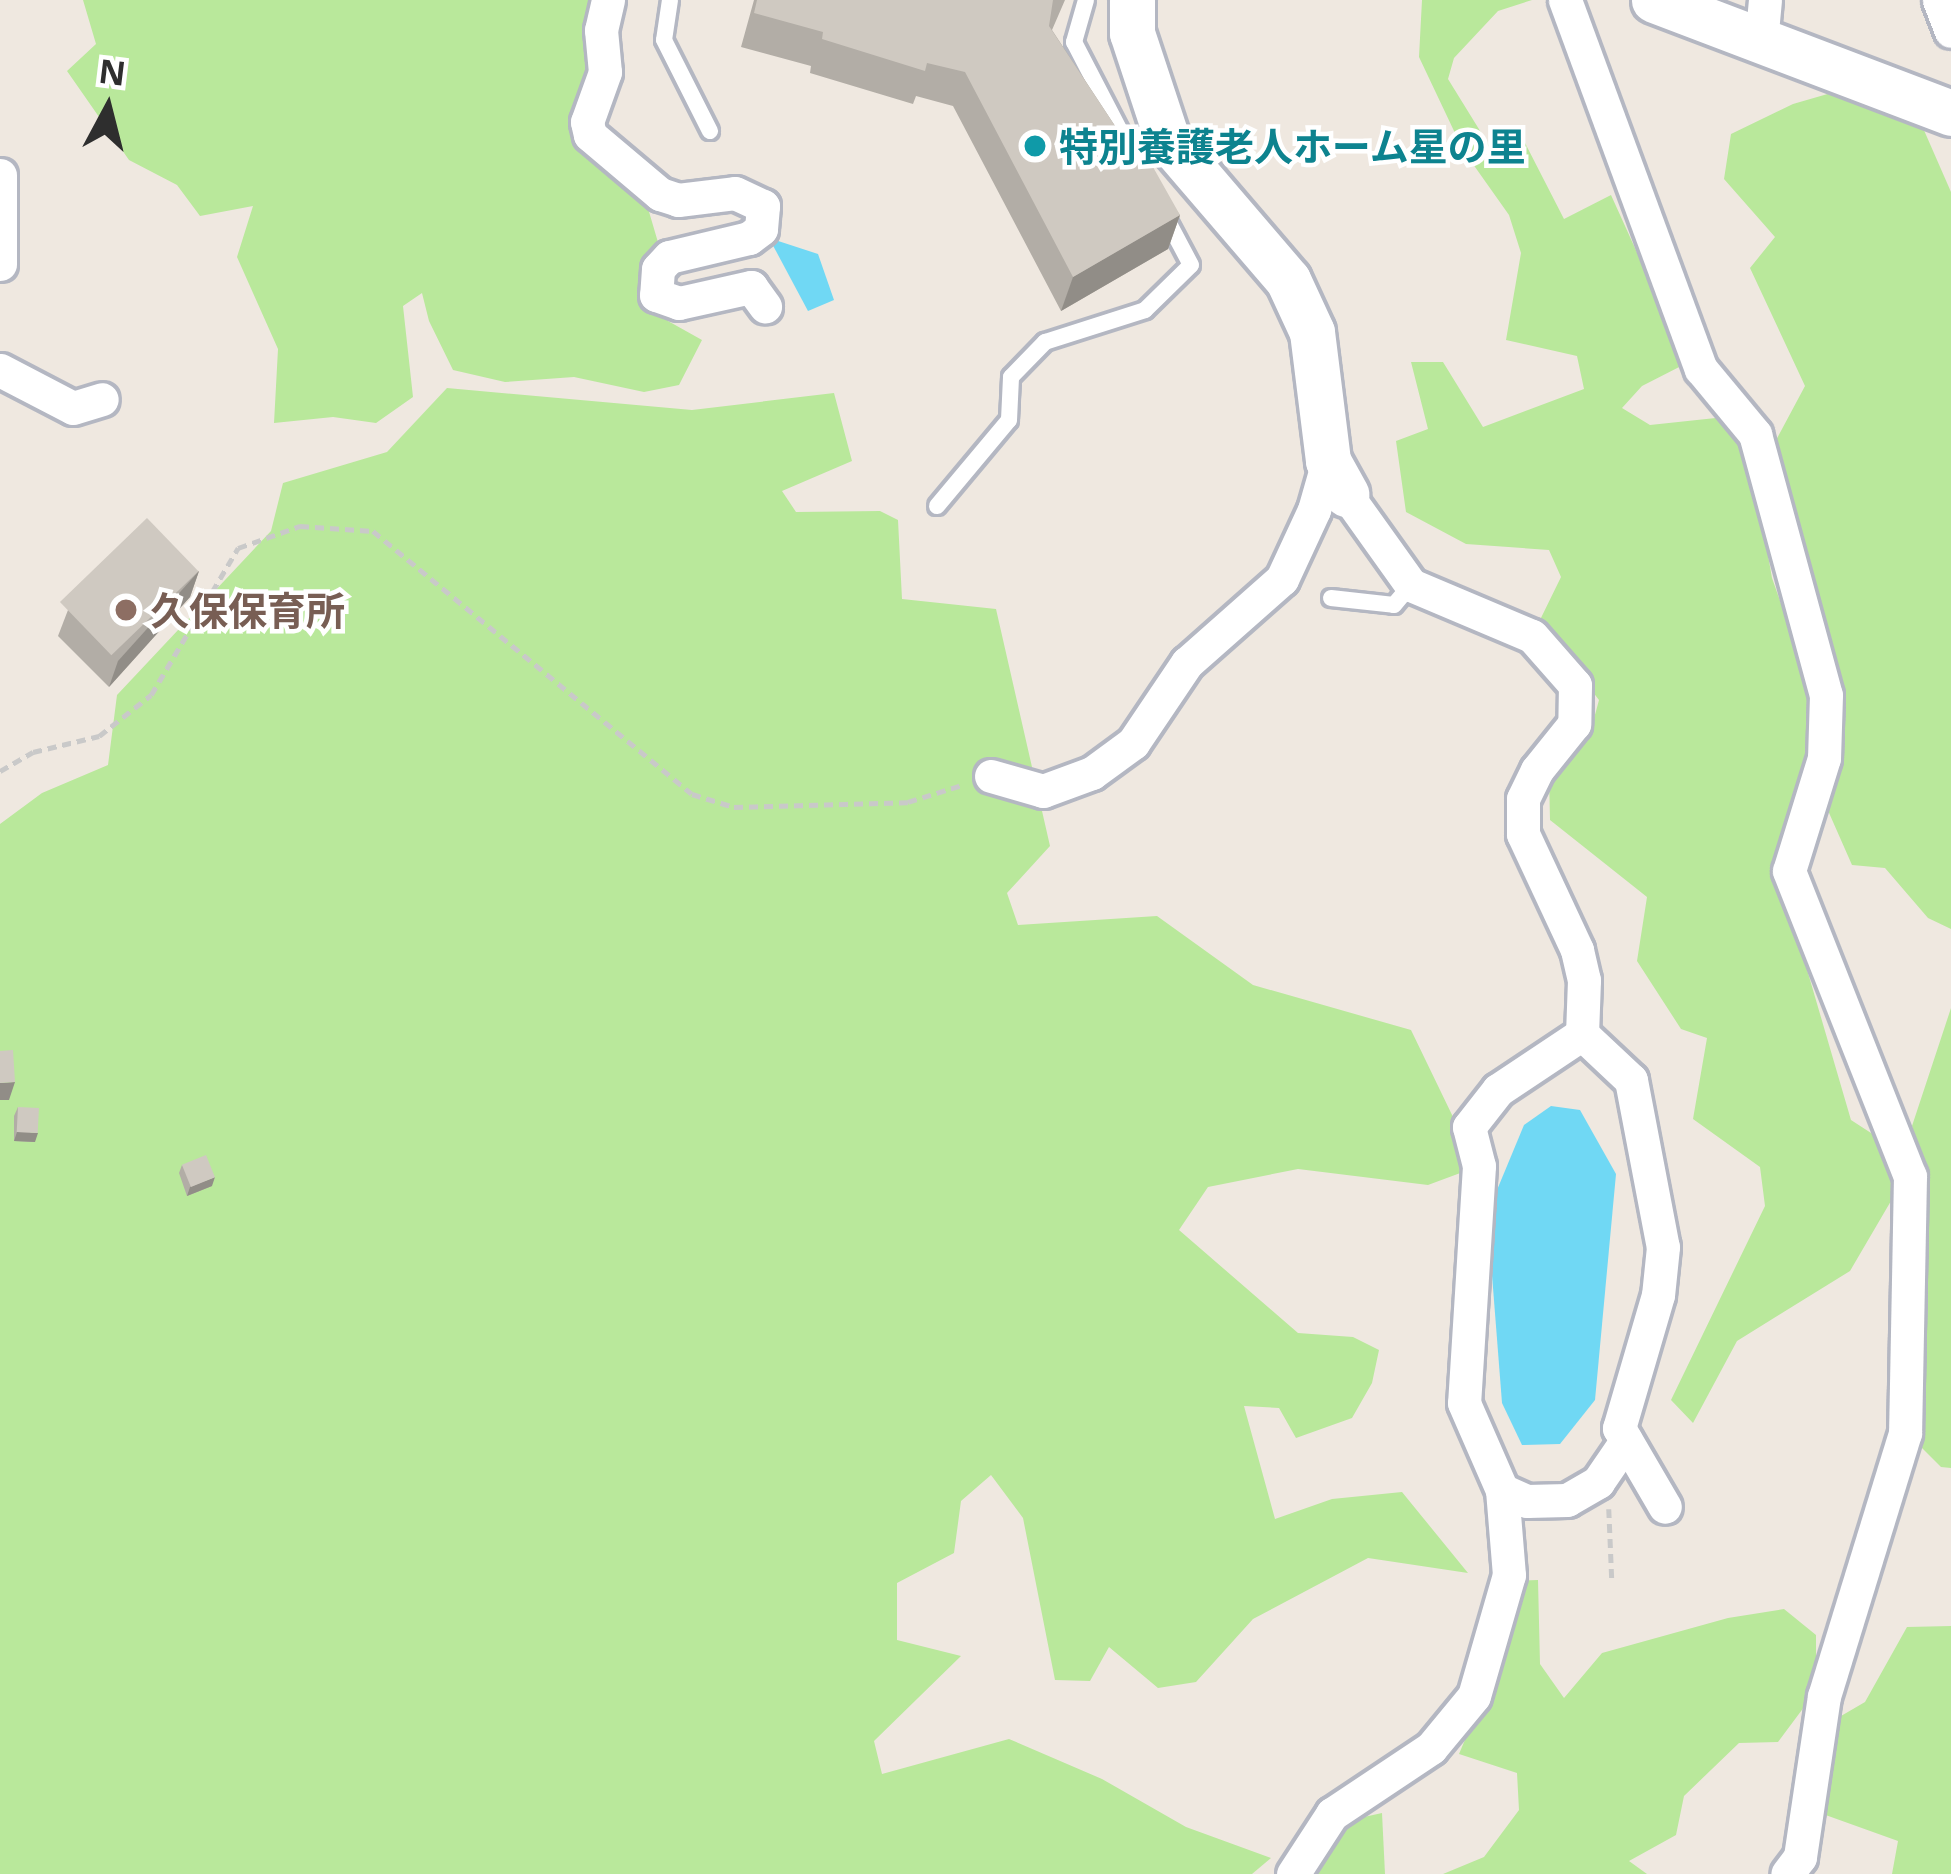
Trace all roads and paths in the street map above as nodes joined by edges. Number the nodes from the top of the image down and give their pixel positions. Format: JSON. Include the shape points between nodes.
{"nodes":[{"id":1,"x":608,"y":0,"type":"edge"},
{"id":2,"x":670,"y":0,"type":"edge"},
{"id":3,"x":1086,"y":0,"type":"edge"},
{"id":4,"x":1132,"y":0,"type":"edge"},
{"id":5,"x":1654,"y":0,"type":"edge"},
{"id":6,"x":1939,"y":0,"type":"edge"},
{"id":7,"x":1569,"y":14,"type":"edge"},
{"id":8,"x":1763,"y":21,"type":"edge"},
{"id":9,"x":1951,"y":31,"type":"edge"},
{"id":10,"x":1134,"y":113,"type":"junction"},
{"id":11,"x":1951,"y":113,"type":"edge"},
{"id":12,"x":710,"y":131,"type":"dead end"},
{"id":13,"x":1136,"y":162,"type":"edge"},
{"id":14,"x":0,"y":176,"type":"edge"},
{"id":15,"x":1158,"y":203,"type":"edge"},
{"id":16,"x":0,"y":264,"type":"edge"},
{"id":17,"x":765,"y":306,"type":"dead end"},
{"id":18,"x":0,"y":370,"type":"edge"},
{"id":19,"x":102,"y":399,"type":"dead end"},
{"id":20,"x":1337,"y":477,"type":"junction"},
{"id":21,"x":937,"y":506,"type":"dead end"},
{"id":22,"x":1411,"y":584,"type":"junction"},
{"id":23,"x":1331,"y":598,"type":"dead end"},
{"id":24,"x":0,"y":771,"type":"edge"},
{"id":25,"x":991,"y":776,"type":"joint"},
{"id":26,"x":1582,"y":1034,"type":"junction"},
{"id":27,"x":1626,"y":1441,"type":"junction"},
{"id":28,"x":1502,"y":1490,"type":"junction"},
{"id":29,"x":1665,"y":1507,"type":"dead end"},
{"id":30,"x":1293,"y":1874,"type":"edge"},
{"id":31,"x":1786,"y":1874,"type":"edge"}],
"edges":[{"from":1,"to":17,"type":"street","via":[[605,72],[586,122],[590,135],[660,194],[678,200],[735,193],[763,206],[760,229],[749,238],[669,257],[658,269],[656,295],[679,303],[751,287]]},
{"from":2,"to":12,"type":"lane","via":[[664,40]]},
{"from":3,"to":10,"type":"lane","via":[[1074,42]]},
{"from":4,"to":10,"type":"street"},
{"from":5,"to":8,"type":"street"},
{"from":6,"to":9,"type":"street"},
{"from":7,"to":31,"type":"street","via":[[1701,369],[1755,434],[1826,695],[1824,758],[1789,871],[1910,1176],[1905,1433],[1824,1696],[1800,1857]]},
{"from":8,"to":11,"type":"street"},
{"from":10,"to":13,"type":"lane"},
{"from":10,"to":20,"type":"street","via":[[1167,139],[1288,280],[1312,332]]},
{"from":14,"to":16,"type":"street"},
{"from":15,"to":21,"type":"lane","via":[[1191,265],[1145,310],[1045,342],[1011,377],[1009,420]]},
{"from":18,"to":19,"type":"street","via":[[73,408]]},
{"from":20,"to":22,"type":"street"},
{"from":20,"to":25,"type":"street","via":[[1282,579],[1187,663],[1132,742],[1092,773],[1043,791]]},
{"from":22,"to":23,"type":"lane","via":[[1394,604]]},
{"from":22,"to":26,"type":"street","via":[[1532,635],[1575,685],[1574,724],[1523,799],[1522,834],[1577,950]]},
{"from":24,"to":25,"type":"path","via":[[33,752],[99,736],[151,695],[238,548],[300,526],[373,531],[692,794],[734,808],[908,802]]},
{"from":26,"to":27,"type":"street","via":[[1631,1080],[1663,1247],[1658,1295],[1619,1428]]},
{"from":26,"to":28,"type":"street","via":[[1498,1090],[1469,1126],[1479,1166],[1464,1403]]},
{"from":27,"to":28,"type":"street","via":[[1598,1482],[1568,1500],[1526,1502]]},
{"from":27,"to":29,"type":"street"},
{"from":28,"to":30,"type":"street","via":[[1509,1575],[1474,1696],[1431,1748],[1332,1814]]}]}
